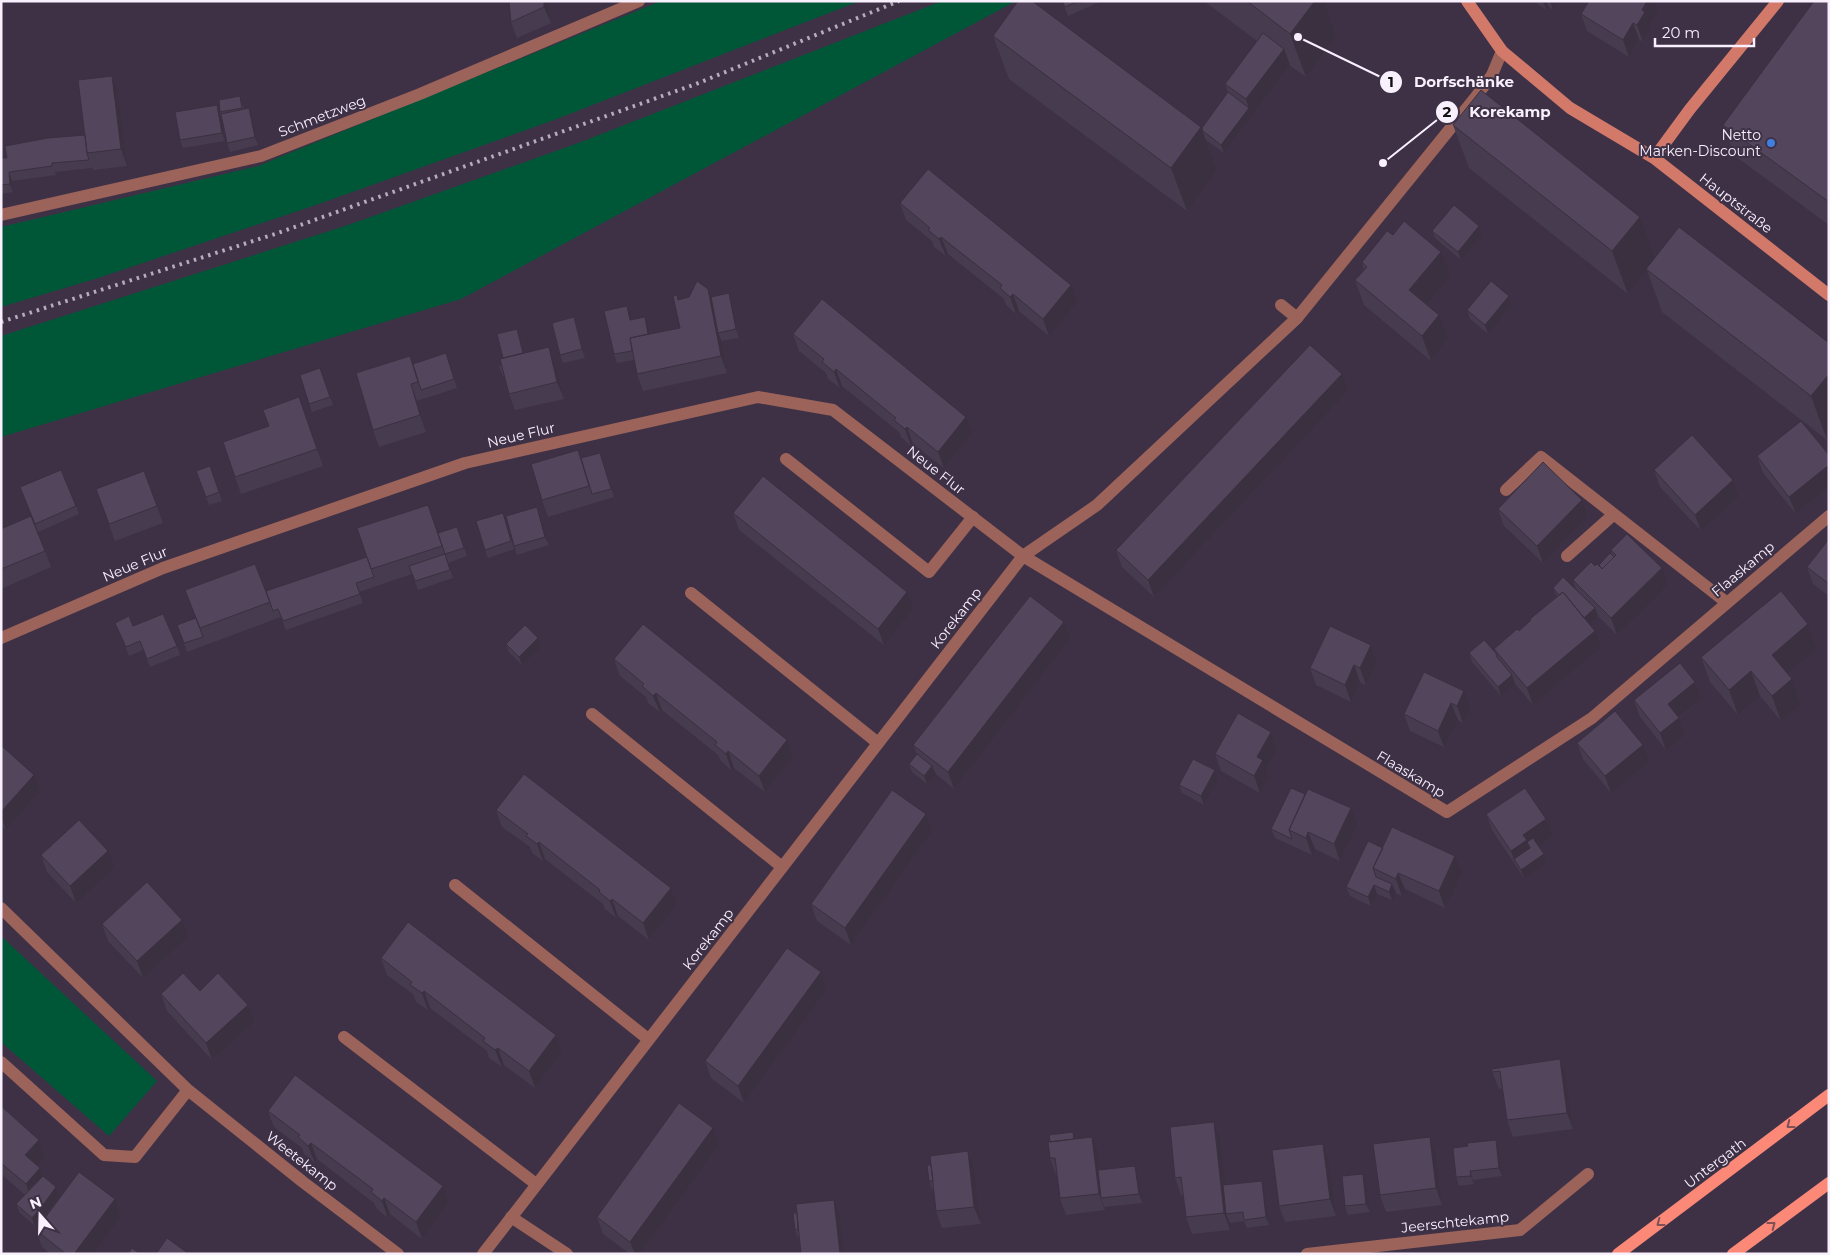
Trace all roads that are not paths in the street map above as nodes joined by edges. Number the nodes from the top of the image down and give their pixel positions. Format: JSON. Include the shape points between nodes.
{"nodes":[{"id":1,"x":639,"y":1,"type":"edge"},
{"id":2,"x":1467,"y":1,"type":"edge"},
{"id":3,"x":1778,"y":1,"type":"edge"},
{"id":4,"x":1502,"y":51,"type":"junction"},
{"id":5,"x":1654,"y":158,"type":"junction"},
{"id":6,"x":1,"y":215,"type":"edge"},
{"id":7,"x":1829,"y":295,"type":"edge"},
{"id":8,"x":1281,"y":305,"type":"dead end"},
{"id":9,"x":1297,"y":318,"type":"junction"},
{"id":10,"x":786,"y":459,"type":"dead end"},
{"id":11,"x":1506,"y":490,"type":"dead end"},
{"id":12,"x":1614,"y":515,"type":"junction"},
{"id":13,"x":1829,"y":516,"type":"edge"},
{"id":14,"x":973,"y":517,"type":"junction"},
{"id":15,"x":1023,"y":556,"type":"junction"},
{"id":16,"x":1567,"y":556,"type":"dead end"},
{"id":17,"x":691,"y":594,"type":"dead end"},
{"id":18,"x":1726,"y":602,"type":"junction"},
{"id":19,"x":1,"y":638,"type":"edge"},
{"id":20,"x":592,"y":714,"type":"dead end"},
{"id":21,"x":878,"y":743,"type":"junction"},
{"id":22,"x":782,"y":866,"type":"junction"},
{"id":23,"x":455,"y":885,"type":"dead end"},
{"id":24,"x":1,"y":908,"type":"edge"},
{"id":25,"x":344,"y":1037,"type":"dead end"},
{"id":26,"x":648,"y":1039,"type":"junction"},
{"id":27,"x":1,"y":1062,"type":"edge"},
{"id":28,"x":188,"y":1090,"type":"junction"},
{"id":29,"x":1829,"y":1096,"type":"edge"},
{"id":30,"x":1588,"y":1174,"type":"dead end"},
{"id":31,"x":1829,"y":1182,"type":"edge"},
{"id":32,"x":536,"y":1184,"type":"junction"},
{"id":33,"x":511,"y":1217,"type":"junction"},
{"id":34,"x":398,"y":1254,"type":"edge"},
{"id":35,"x":483,"y":1254,"type":"edge"},
{"id":36,"x":567,"y":1254,"type":"edge"},
{"id":37,"x":1307,"y":1254,"type":"edge"},
{"id":38,"x":1618,"y":1254,"type":"edge"},
{"id":39,"x":1733,"y":1254,"type":"edge"}],
"edges":[{"from":1,"to":6,"type":"street","name":"Schmetzweg","via":[[420,94],[261,156]]},
{"from":2,"to":4,"type":"main road","name":"Hauptstraße"},
{"from":3,"to":5,"type":"main road"},
{"from":4,"to":5,"type":"main road","name":"Hauptstraße","via":[[1570,108]]},
{"from":4,"to":9,"type":"street","name":"Korekamp","via":[[1492,75],[1475,98]]},
{"from":5,"to":7,"type":"main road","name":"Hauptstraße"},
{"from":8,"to":9,"type":"street"},
{"from":9,"to":15,"type":"street","name":"Korekamp","via":[[1097,505]]},
{"from":10,"to":14,"type":"street","via":[[928,572]]},
{"from":11,"to":12,"type":"street","via":[[1541,458]]},
{"from":12,"to":16,"type":"street"},
{"from":12,"to":18,"type":"street"},
{"from":13,"to":18,"type":"street","name":"Flaaskamp"},
{"from":14,"to":15,"type":"street","name":"Neue Flur"},
{"from":14,"to":19,"type":"street","name":"Neue Flur","via":[[834,410],[758,396],[465,462],[163,568]]},
{"from":15,"to":18,"type":"street","name":"Flaaskamp","via":[[1447,812],[1592,718]]},
{"from":15,"to":21,"type":"street","name":"Korekamp"},
{"from":17,"to":21,"type":"street"},
{"from":20,"to":22,"type":"street"},
{"from":21,"to":22,"type":"street","name":"Korekamp"},
{"from":22,"to":26,"type":"street","name":"Korekamp"},
{"from":23,"to":26,"type":"street"},
{"from":24,"to":28,"type":"street","name":"Weetekamp"},
{"from":25,"to":32,"type":"street"},
{"from":26,"to":32,"type":"street","name":"Korekamp"},
{"from":27,"to":28,"type":"street","via":[[104,1155],[135,1157]]},
{"from":28,"to":34,"type":"street","name":"Weetekamp"},
{"from":29,"to":38,"type":"main road","name":"Untergath","one_way":true},
{"from":30,"to":37,"type":"street","name":"Jeerschtekamp","via":[[1520,1230]]},
{"from":39,"to":31,"type":"main road","one_way":true},
{"from":32,"to":33,"type":"street","name":"Korekamp"},
{"from":33,"to":35,"type":"street","name":"Korekamp"},
{"from":33,"to":36,"type":"street"}]}
